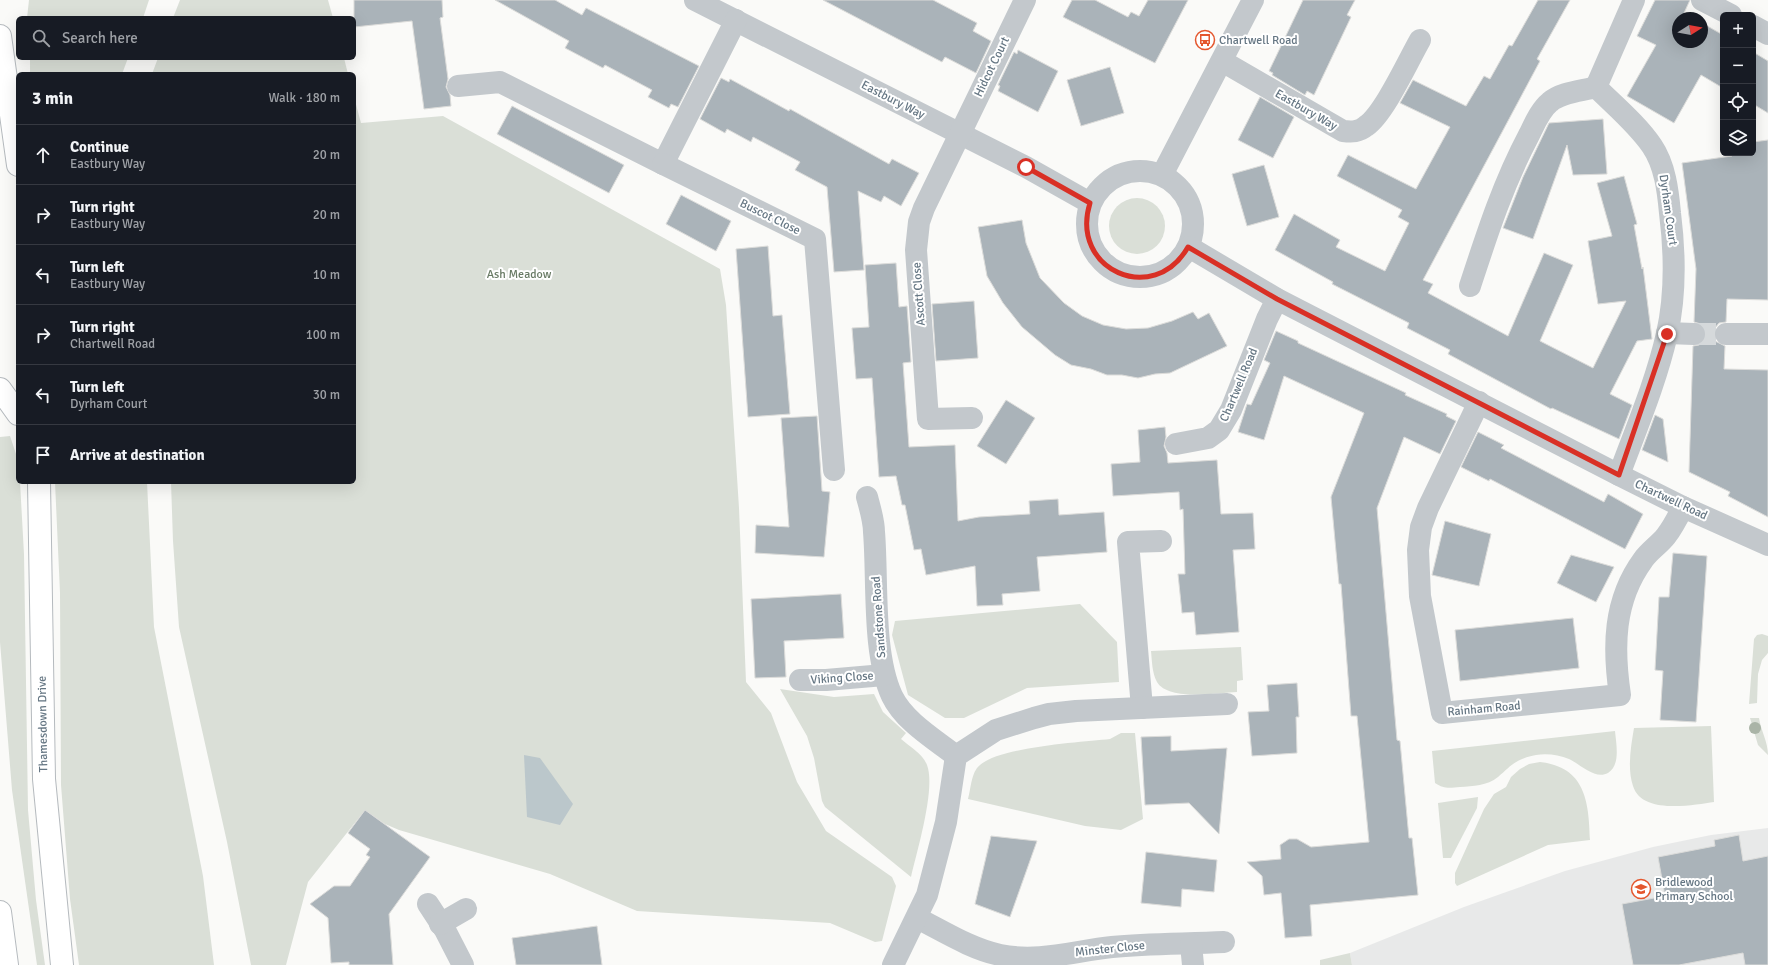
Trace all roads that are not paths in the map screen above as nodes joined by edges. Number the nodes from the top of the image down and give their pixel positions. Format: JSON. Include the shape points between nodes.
{"nodes":[{"id":1,"x":695,"y":0,"type":"edge"},
{"id":2,"x":1025,"y":0,"type":"edge"},
{"id":3,"x":1253,"y":0,"type":"edge"},
{"id":4,"x":1634,"y":0,"type":"edge"},
{"id":5,"x":1702,"y":0,"type":"edge"},
{"id":6,"x":1725,"y":12,"type":"edge"},
{"id":7,"x":736,"y":20,"type":"junction"},
{"id":8,"x":1756,"y":28,"type":"edge"},
{"id":9,"x":1768,"y":34,"type":"edge"},
{"id":10,"x":0,"y":36,"type":"edge"},
{"id":11,"x":1420,"y":40,"type":"dead end"},
{"id":12,"x":1222,"y":61,"type":"junction"},
{"id":13,"x":2,"y":77,"type":"edge"},
{"id":14,"x":458,"y":86,"type":"dead end"},
{"id":15,"x":1596,"y":87,"type":"junction"},
{"id":16,"x":960,"y":134,"type":"junction"},
{"id":17,"x":16,"y":140,"type":"edge"},
{"id":18,"x":663,"y":164,"type":"junction"},
{"id":19,"x":1162,"y":175,"type":"junction"},
{"id":20,"x":1090,"y":203,"type":"junction"},
{"id":21,"x":1188,"y":247,"type":"junction"},
{"id":22,"x":1470,"y":286,"type":"dead end"},
{"id":23,"x":1277,"y":299,"type":"junction"},
{"id":24,"x":1667,"y":334,"type":"junction"},
{"id":25,"x":1694,"y":334,"type":"tunnel mouth"},
{"id":26,"x":1726,"y":334,"type":"tunnel mouth"},
{"id":27,"x":1768,"y":334,"type":"edge"},
{"id":28,"x":0,"y":389,"type":"edge"},
{"id":29,"x":1479,"y":402,"type":"junction"},
{"id":30,"x":16,"y":411,"type":"edge"},
{"id":31,"x":972,"y":418,"type":"dead end"},
{"id":32,"x":1176,"y":444,"type":"dead end"},
{"id":33,"x":834,"y":470,"type":"dead end"},
{"id":34,"x":1619,"y":475,"type":"junction"},
{"id":35,"x":39,"y":484,"type":"edge"},
{"id":36,"x":867,"y":497,"type":"dead end"},
{"id":37,"x":1683,"y":507,"type":"junction"},
{"id":38,"x":1161,"y":541,"type":"dead end"},
{"id":39,"x":1768,"y":545,"type":"edge"},
{"id":40,"x":884,"y":675,"type":"junction"},
{"id":41,"x":800,"y":680,"type":"dead end"},
{"id":42,"x":1226,"y":704,"type":"dead end"},
{"id":43,"x":1142,"y":708,"type":"junction"},
{"id":44,"x":956,"y":756,"type":"junction"},
{"id":45,"x":428,"y":904,"type":"dead end"},
{"id":46,"x":466,"y":909,"type":"dead end"},
{"id":47,"x":0,"y":912,"type":"edge"},
{"id":48,"x":917,"y":918,"type":"junction"},
{"id":49,"x":440,"y":924,"type":"junction"},
{"id":50,"x":1224,"y":942,"type":"dead end"},
{"id":51,"x":1192,"y":955,"type":"edge"},
{"id":52,"x":7,"y":965,"type":"edge"},
{"id":53,"x":62,"y":965,"type":"edge"},
{"id":54,"x":463,"y":965,"type":"edge"},
{"id":55,"x":893,"y":965,"type":"edge"}],
"edges":[{"from":1,"to":7,"type":"street","name":"Eastbury Way"},
{"from":2,"to":16,"type":"street","name":"Hidcot Court"},
{"from":3,"to":12,"type":"street"},
{"from":4,"to":15,"type":"street"},
{"from":5,"to":6,"type":"street"},
{"from":7,"to":16,"type":"street","name":"Eastbury Way"},
{"from":7,"to":18,"type":"street"},
{"from":8,"to":9,"type":"street"},
{"from":10,"to":13,"type":"main road"},
{"from":11,"to":12,"type":"street","name":"Eastbury Way","via":[[1377,115],[1367,126],[1353,132],[1343,131]]},
{"from":12,"to":19,"type":"street"},
{"from":13,"to":17,"type":"main road"},
{"from":14,"to":18,"type":"street","name":"Buscot Close","via":[[500,82]]},
{"from":15,"to":22,"type":"street","via":[[1558,97],[1542,111],[1498,200]]},
{"from":15,"to":24,"type":"street","name":"Dyrham Court","via":[[1648,142],[1662,165],[1669,202],[1674,261],[1673,297]]},
{"from":16,"to":20,"type":"street","name":"Eastbury Way"},
{"from":16,"to":31,"type":"street","name":"Ascott Close","via":[[919,222],[916,250],[928,419]]},
{"from":18,"to":33,"type":"street","name":"Buscot Close","via":[[814,239]]},
{"from":19,"to":20,"type":"street","via":[[1147,171],[1131,171],[1116,176],[1103,184]]},
{"from":19,"to":21,"type":"street","via":[[1176,185],[1186,198],[1193,231]]},
{"from":20,"to":21,"type":"street","via":[[1086,230],[1091,247],[1101,261],[1114,271],[1131,277],[1148,277],[1164,272],[1181,258]]},
{"from":21,"to":23,"type":"street","name":"Chartwell Road"},
{"from":23,"to":29,"type":"street","name":"Chartwell Road"},
{"from":23,"to":32,"type":"street","name":"Chartwell Road","via":[[1266,319],[1231,410],[1219,430],[1208,438]]},
{"from":24,"to":25,"type":"street"},
{"from":24,"to":34,"type":"street","name":"Dyrham Court"},
{"from":26,"to":27,"type":"street"},
{"from":28,"to":30,"type":"main road"},
{"from":29,"to":34,"type":"street","name":"Chartwell Road"},
{"from":29,"to":37,"type":"street","name":"Rainham Road","via":[[1428,508],[1421,527],[1418,550],[1420,596],[1442,713],[1620,695],[1615,650],[1622,601],[1628,584],[1643,560],[1666,536]]},
{"from":34,"to":37,"type":"street","name":"Chartwell Road"},
{"from":35,"to":53,"type":"main road","name":"Thamesdown Drive","via":[[44,779]]},
{"from":36,"to":40,"type":"street","name":"Sandstone Road","via":[[874,530],[879,645]]},
{"from":37,"to":39,"type":"street","name":"Chartwell Road"},
{"from":38,"to":43,"type":"street","via":[[1128,542]]},
{"from":40,"to":41,"type":"street","name":"Viking Close"},
{"from":40,"to":44,"type":"street","name":"Sandstone Road","via":[[901,710]]},
{"from":42,"to":43,"type":"street"},
{"from":43,"to":44,"type":"street","via":[[1076,711],[1034,718],[996,730]]},
{"from":44,"to":48,"type":"street","via":[[941,846],[927,895]]},
{"from":45,"to":49,"type":"street"},
{"from":46,"to":49,"type":"street"},
{"from":47,"to":52,"type":"main road"},
{"from":48,"to":51,"type":"street","name":"Minster Close","via":[[978,948],[1019,958],[1042,958],[1110,947]]},
{"from":48,"to":55,"type":"street"},
{"from":49,"to":54,"type":"street"},
{"from":50,"to":51,"type":"street","name":"Minster Close"}]}
